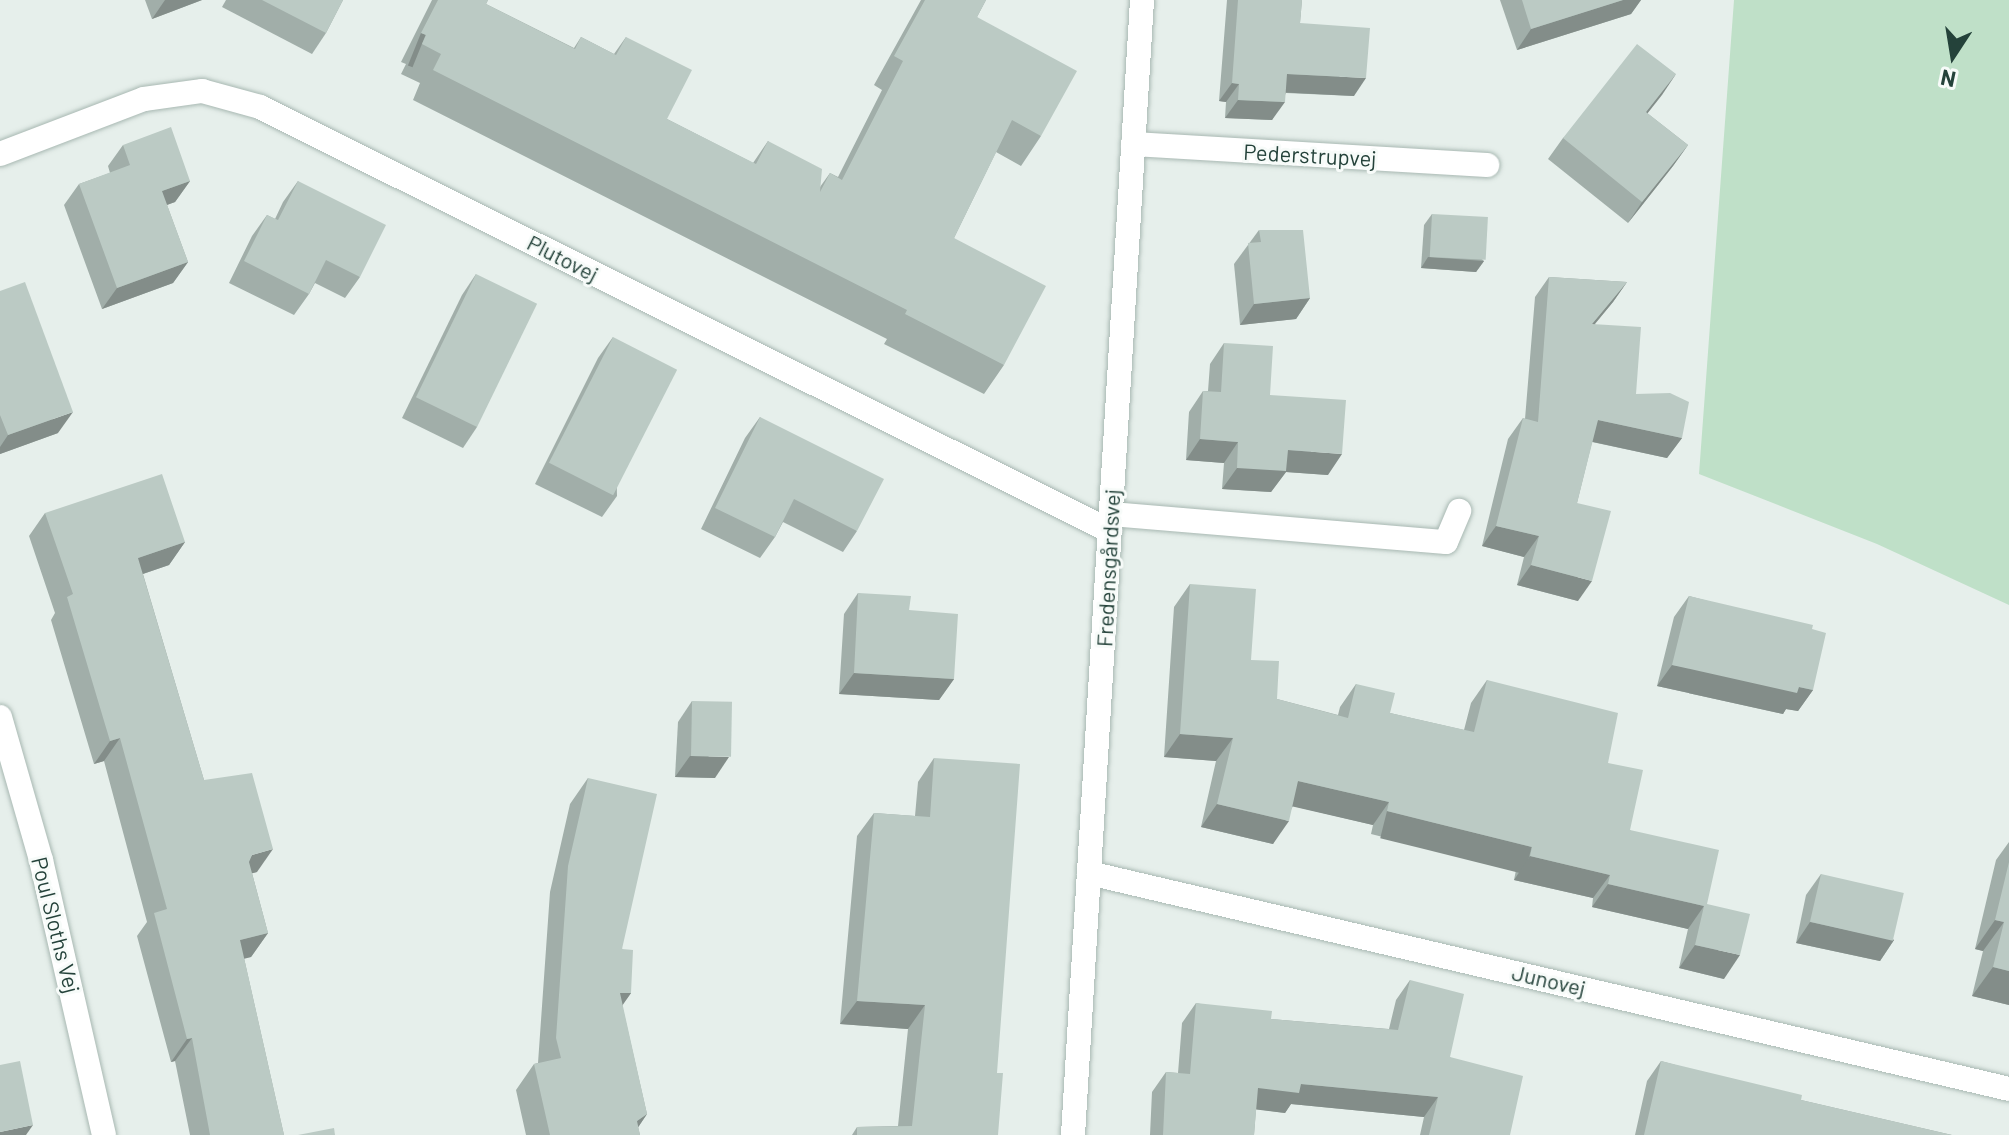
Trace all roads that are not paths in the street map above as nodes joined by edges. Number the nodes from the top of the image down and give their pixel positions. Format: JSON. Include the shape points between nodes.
{"nodes":[{"id":1,"x":1142,"y":0,"type":"edge"},
{"id":2,"x":1133,"y":144,"type":"junction"},
{"id":3,"x":0,"y":154,"type":"edge"},
{"id":4,"x":1487,"y":165,"type":"dead end"},
{"id":5,"x":1459,"y":511,"type":"dead end"},
{"id":6,"x":1110,"y":523,"type":"junction"},
{"id":7,"x":0,"y":717,"type":"edge"},
{"id":8,"x":1089,"y":873,"type":"junction"},
{"id":9,"x":2009,"y":1089,"type":"edge"},
{"id":10,"x":104,"y":1135,"type":"edge"},
{"id":11,"x":1073,"y":1135,"type":"edge"}],
"edges":[{"from":1,"to":2,"type":"street","name":"Fredensgårdsvej"},
{"from":2,"to":4,"type":"street","name":"Pederstrupvej"},
{"from":2,"to":6,"type":"street","name":"Fredensgårdsvej"},
{"from":3,"to":6,"type":"street","name":"Plutovej","via":[[144,99],[202,91],[260,107]]},
{"from":5,"to":6,"type":"street","via":[[1446,542]]},
{"from":6,"to":8,"type":"street","name":"Fredensgårdsvej"},
{"from":7,"to":10,"type":"street","name":"Poul Sloths Vej","via":[[41,860]]},
{"from":8,"to":9,"type":"street","name":"Junovej"},
{"from":8,"to":11,"type":"street","name":"Fredensgårdsvej"}]}
